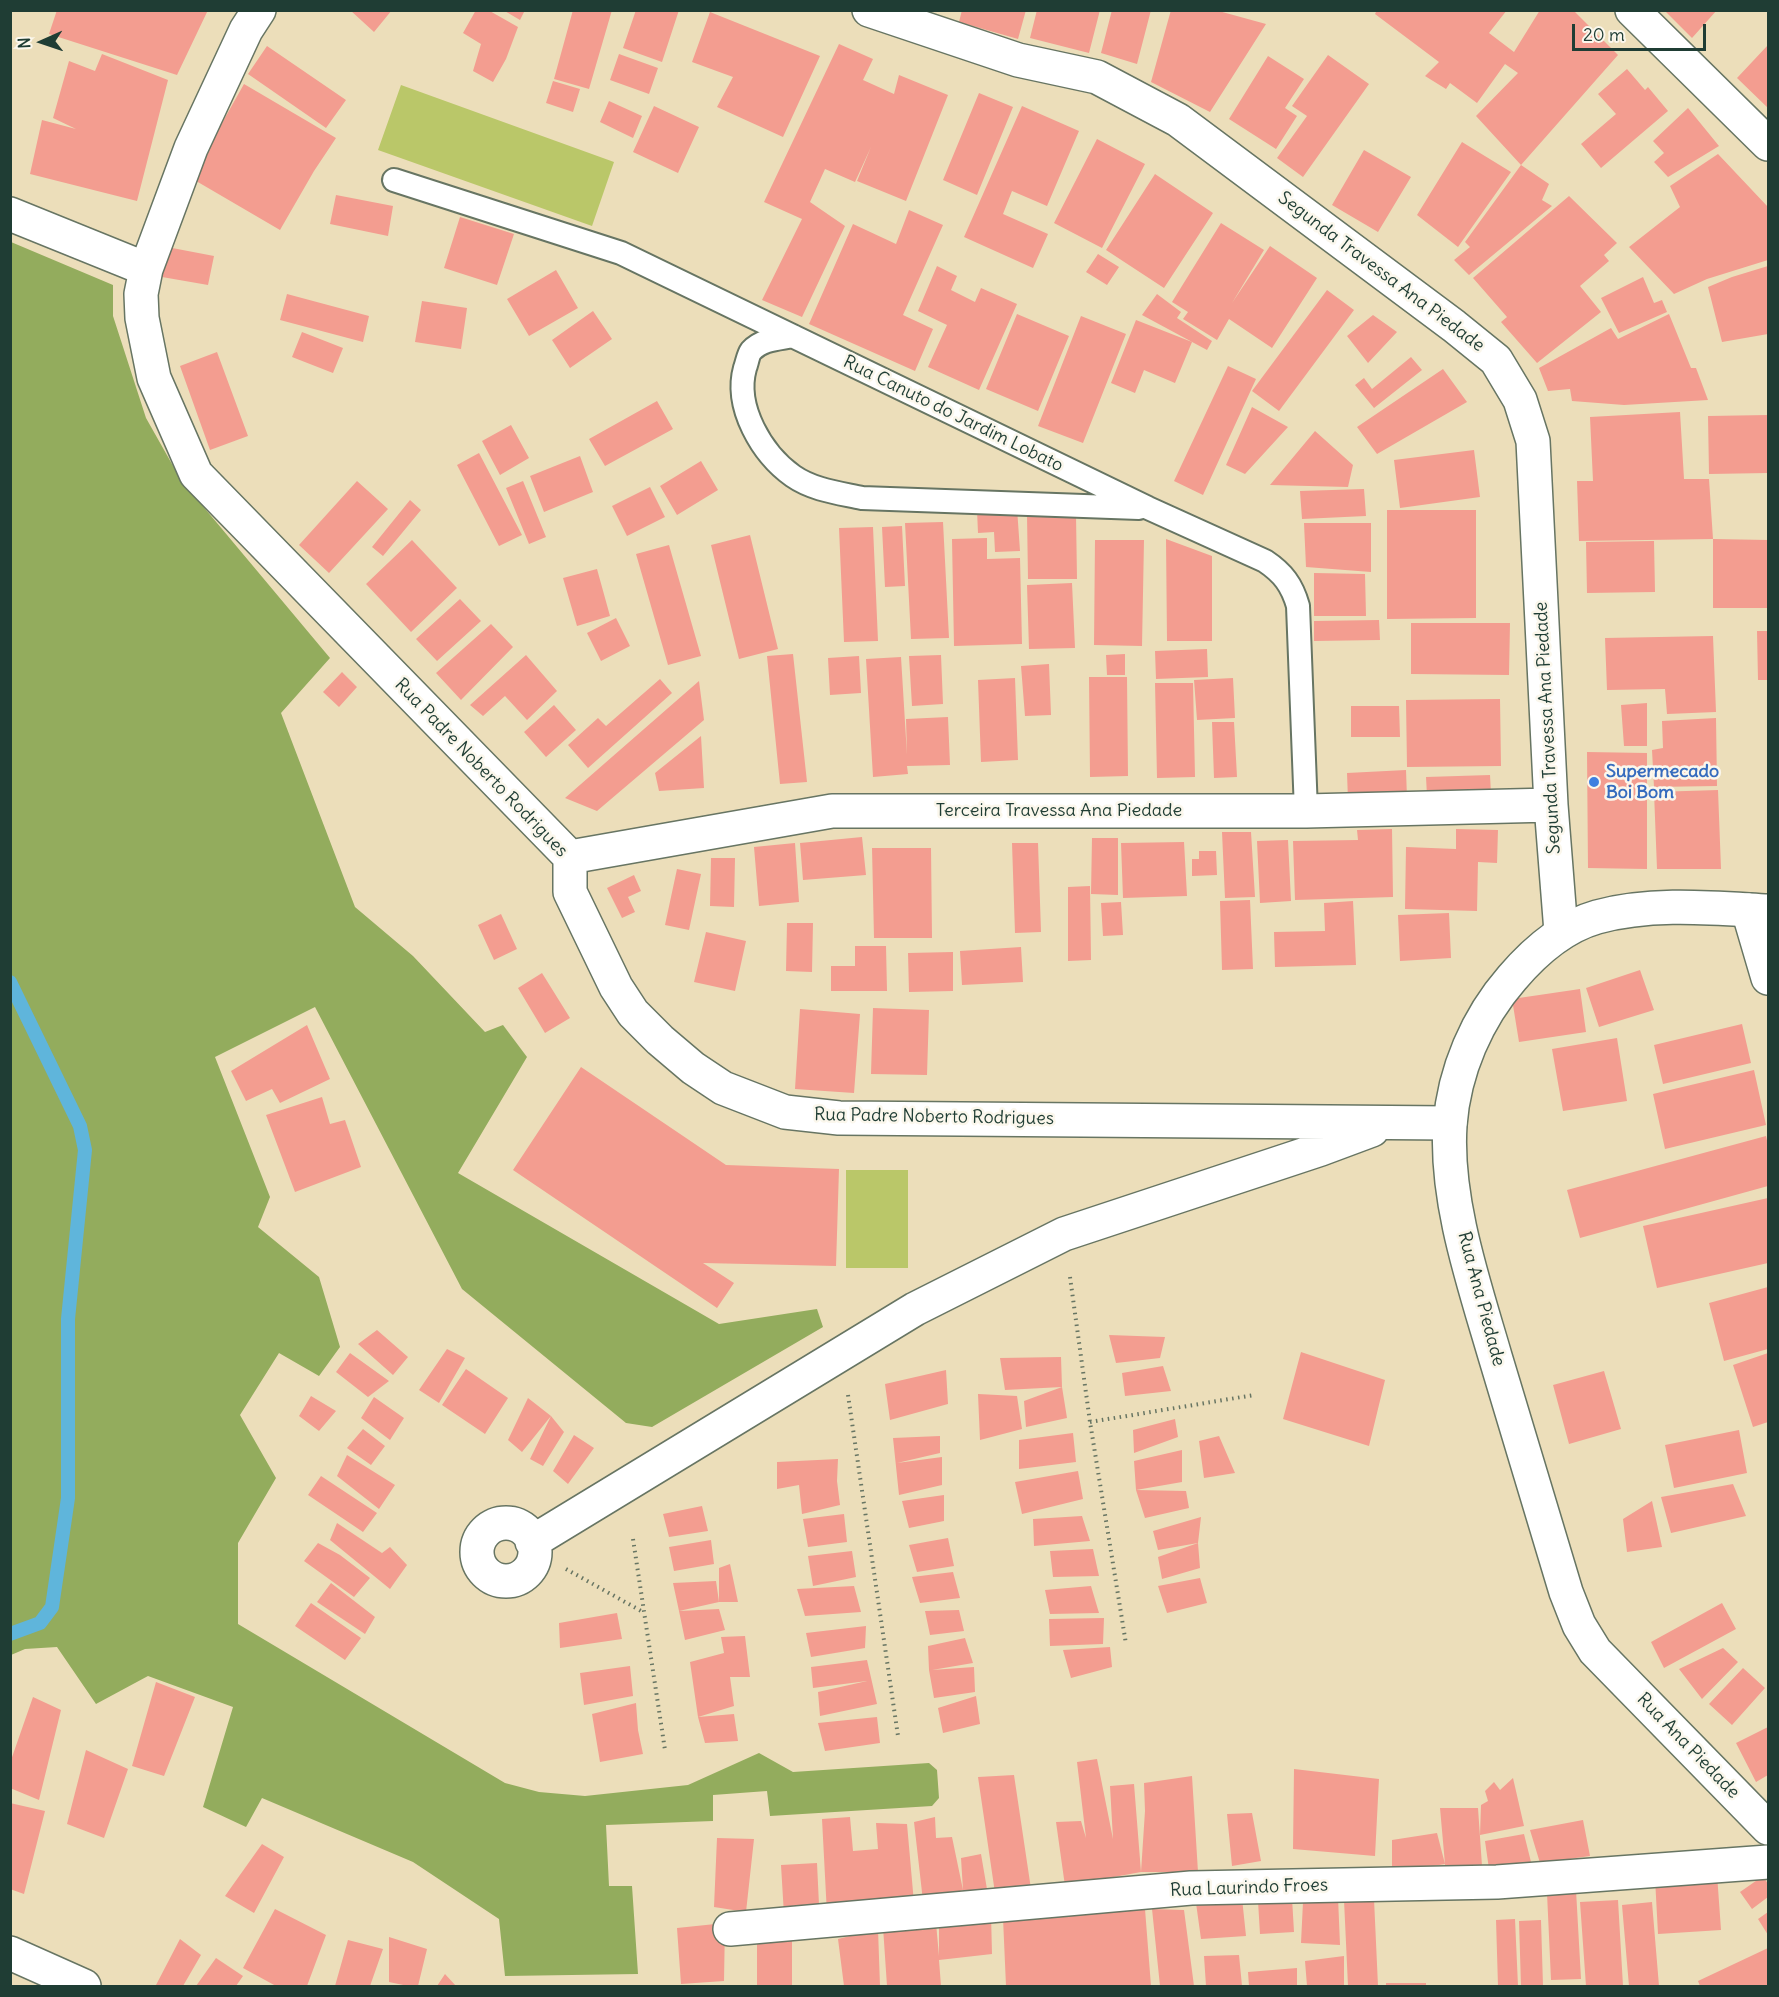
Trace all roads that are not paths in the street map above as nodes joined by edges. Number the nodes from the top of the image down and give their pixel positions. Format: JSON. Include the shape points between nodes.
{"nodes":[{"id":1,"x":259,"y":10,"type":"edge"},
{"id":2,"x":869,"y":10,"type":"edge"},
{"id":3,"x":1632,"y":10,"type":"edge"},
{"id":4,"x":1768,"y":144,"type":"edge"},
{"id":5,"x":394,"y":180,"type":"dead end"},
{"id":6,"x":20,"y":218,"type":"edge"},
{"id":7,"x":146,"y":269,"type":"junction"},
{"id":8,"x":793,"y":336,"type":"junction"},
{"id":9,"x":1149,"y":508,"type":"junction"},
{"id":10,"x":1551,"y":805,"type":"junction"},
{"id":11,"x":1306,"y":811,"type":"junction"},
{"id":12,"x":570,"y":857,"type":"junction"},
{"id":13,"x":1758,"y":910,"type":"edge"},
{"id":14,"x":1561,"y":932,"type":"junction"},
{"id":15,"x":1768,"y":978,"type":"edge"},
{"id":16,"x":1392,"y":1123,"type":"junction"},
{"id":17,"x":1450,"y":1123,"type":"junction"},
{"id":18,"x":533,"y":1547,"type":"road end"},
{"id":19,"x":1768,"y":1828,"type":"edge"},
{"id":20,"x":1768,"y":1862,"type":"edge"},
{"id":21,"x":730,"y":1929,"type":"dead end"},
{"id":22,"x":10,"y":1953,"type":"edge"},
{"id":23,"x":84,"y":1986,"type":"edge"}],
"edges":[{"from":1,"to":7,"type":"street","name":"Rua Padre Noberto Rodrigues","via":[[191,148]]},
{"from":2,"to":10,"type":"street","name":"Segunda Travessa Ana Piedade","via":[[1018,60],[1097,77],[1178,120],[1496,360],[1520,400],[1533,441]]},
{"from":3,"to":4,"type":"street"},
{"from":5,"to":8,"type":"lane","name":"Rua Canuto do Jardim Lobato","via":[[621,252]]},
{"from":6,"to":7,"type":"street"},
{"from":7,"to":12,"type":"street","name":"Rua Padre Noberto Rodrigues","via":[[142,318],[154,378],[196,474]]},
{"from":8,"to":9,"type":"lane","name":"Rua Canuto do Jardim Lobato"},
{"from":8,"to":9,"type":"lane","via":[[765,341],[750,352],[743,375],[745,404],[754,431],[793,476],[823,490],[862,498]]},
{"from":9,"to":11,"type":"lane","name":"Rua Canuto do Jardim Lobato","via":[[1264,561],[1291,586],[1298,606]]},
{"from":10,"to":11,"type":"street","name":"Terceira Travessa Ana Piedade"},
{"from":10,"to":14,"type":"street","name":"Segunda Travessa Ana Piedade"},
{"from":11,"to":12,"type":"street","name":"Terceira Travessa Ana Piedade","via":[[832,811]]},
{"from":12,"to":16,"type":"street","name":"Rua Padre Noberto Rodrigues","via":[[570,892],[616,987],[633,1013],[693,1068],[723,1088],[785,1112],[839,1118]]},
{"from":13,"to":14,"type":"street","name":"Rua Ana Piedade","via":[[1636,910],[1597,917]]},
{"from":13,"to":15,"type":"street"},
{"from":14,"to":17,"type":"street","name":"Rua Ana Piedade","via":[[1526,961],[1492,1000],[1470,1044],[1456,1086]]},
{"from":16,"to":17,"type":"street","name":"Rua Padre Noberto Rodrigues"},
{"from":16,"to":18,"type":"street","name":"Rua Padre Noberto Rodrigues","via":[[1064,1234],[915,1309]]},
{"from":17,"to":19,"type":"street","name":"Rua Ana Piedade","via":[[1449,1162],[1455,1202],[1475,1287],[1579,1625],[1596,1651]]},
{"from":20,"to":21,"type":"street","name":"Rua Laurindo Froes","via":[[1497,1882],[1191,1888]]},
{"from":22,"to":23,"type":"street"}]}
